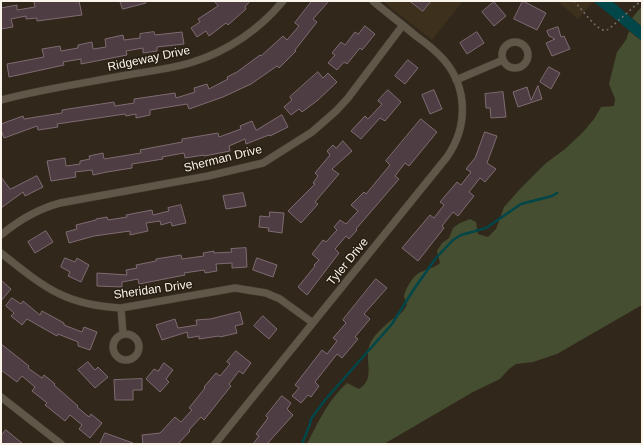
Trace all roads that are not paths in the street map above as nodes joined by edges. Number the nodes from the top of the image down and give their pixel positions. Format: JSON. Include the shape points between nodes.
{"nodes":[{"id":1,"x":282,"y":1,"type":"edge"},
{"id":2,"x":373,"y":1,"type":"edge"},
{"id":3,"x":403,"y":25,"type":"junction"},
{"id":4,"x":503,"y":60,"type":"dead end"},
{"id":5,"x":456,"y":80,"type":"junction"},
{"id":6,"x":1,"y":100,"type":"edge"},
{"id":7,"x":1,"y":235,"type":"edge"},
{"id":8,"x":1,"y":253,"type":"edge"},
{"id":9,"x":121,"y":308,"type":"junction"},
{"id":10,"x":313,"y":324,"type":"junction"},
{"id":11,"x":123,"y":334,"type":"dead end"},
{"id":12,"x":1,"y":397,"type":"edge"},
{"id":13,"x":61,"y":444,"type":"edge"},
{"id":14,"x":215,"y":444,"type":"edge"}],
"edges":[{"from":1,"to":6,"type":"street","name":"Ridgeway Drive","via":[[249,33],[202,59],[173,67]]},
{"from":2,"to":3,"type":"street","name":"Tyler Drive"},
{"from":3,"to":5,"type":"street","name":"Tyler Drive","via":[[436,52]]},
{"from":3,"to":7,"type":"street","name":"Sherman Drive","via":[[336,111],[312,132],[263,163],[208,176],[60,202],[28,216]]},
{"from":4,"to":5,"type":"street"},
{"from":5,"to":10,"type":"street","name":"Tyler Drive","via":[[463,105],[463,122],[452,150]]},
{"from":8,"to":9,"type":"street","name":"Sheridan Drive","via":[[57,294],[80,302]]},
{"from":9,"to":10,"type":"street","name":"Sheridan Drive","via":[[234,288],[266,293],[280,299]]},
{"from":9,"to":11,"type":"street"},
{"from":10,"to":14,"type":"street","name":"Tyler Drive"},
{"from":12,"to":13,"type":"street"}]}
